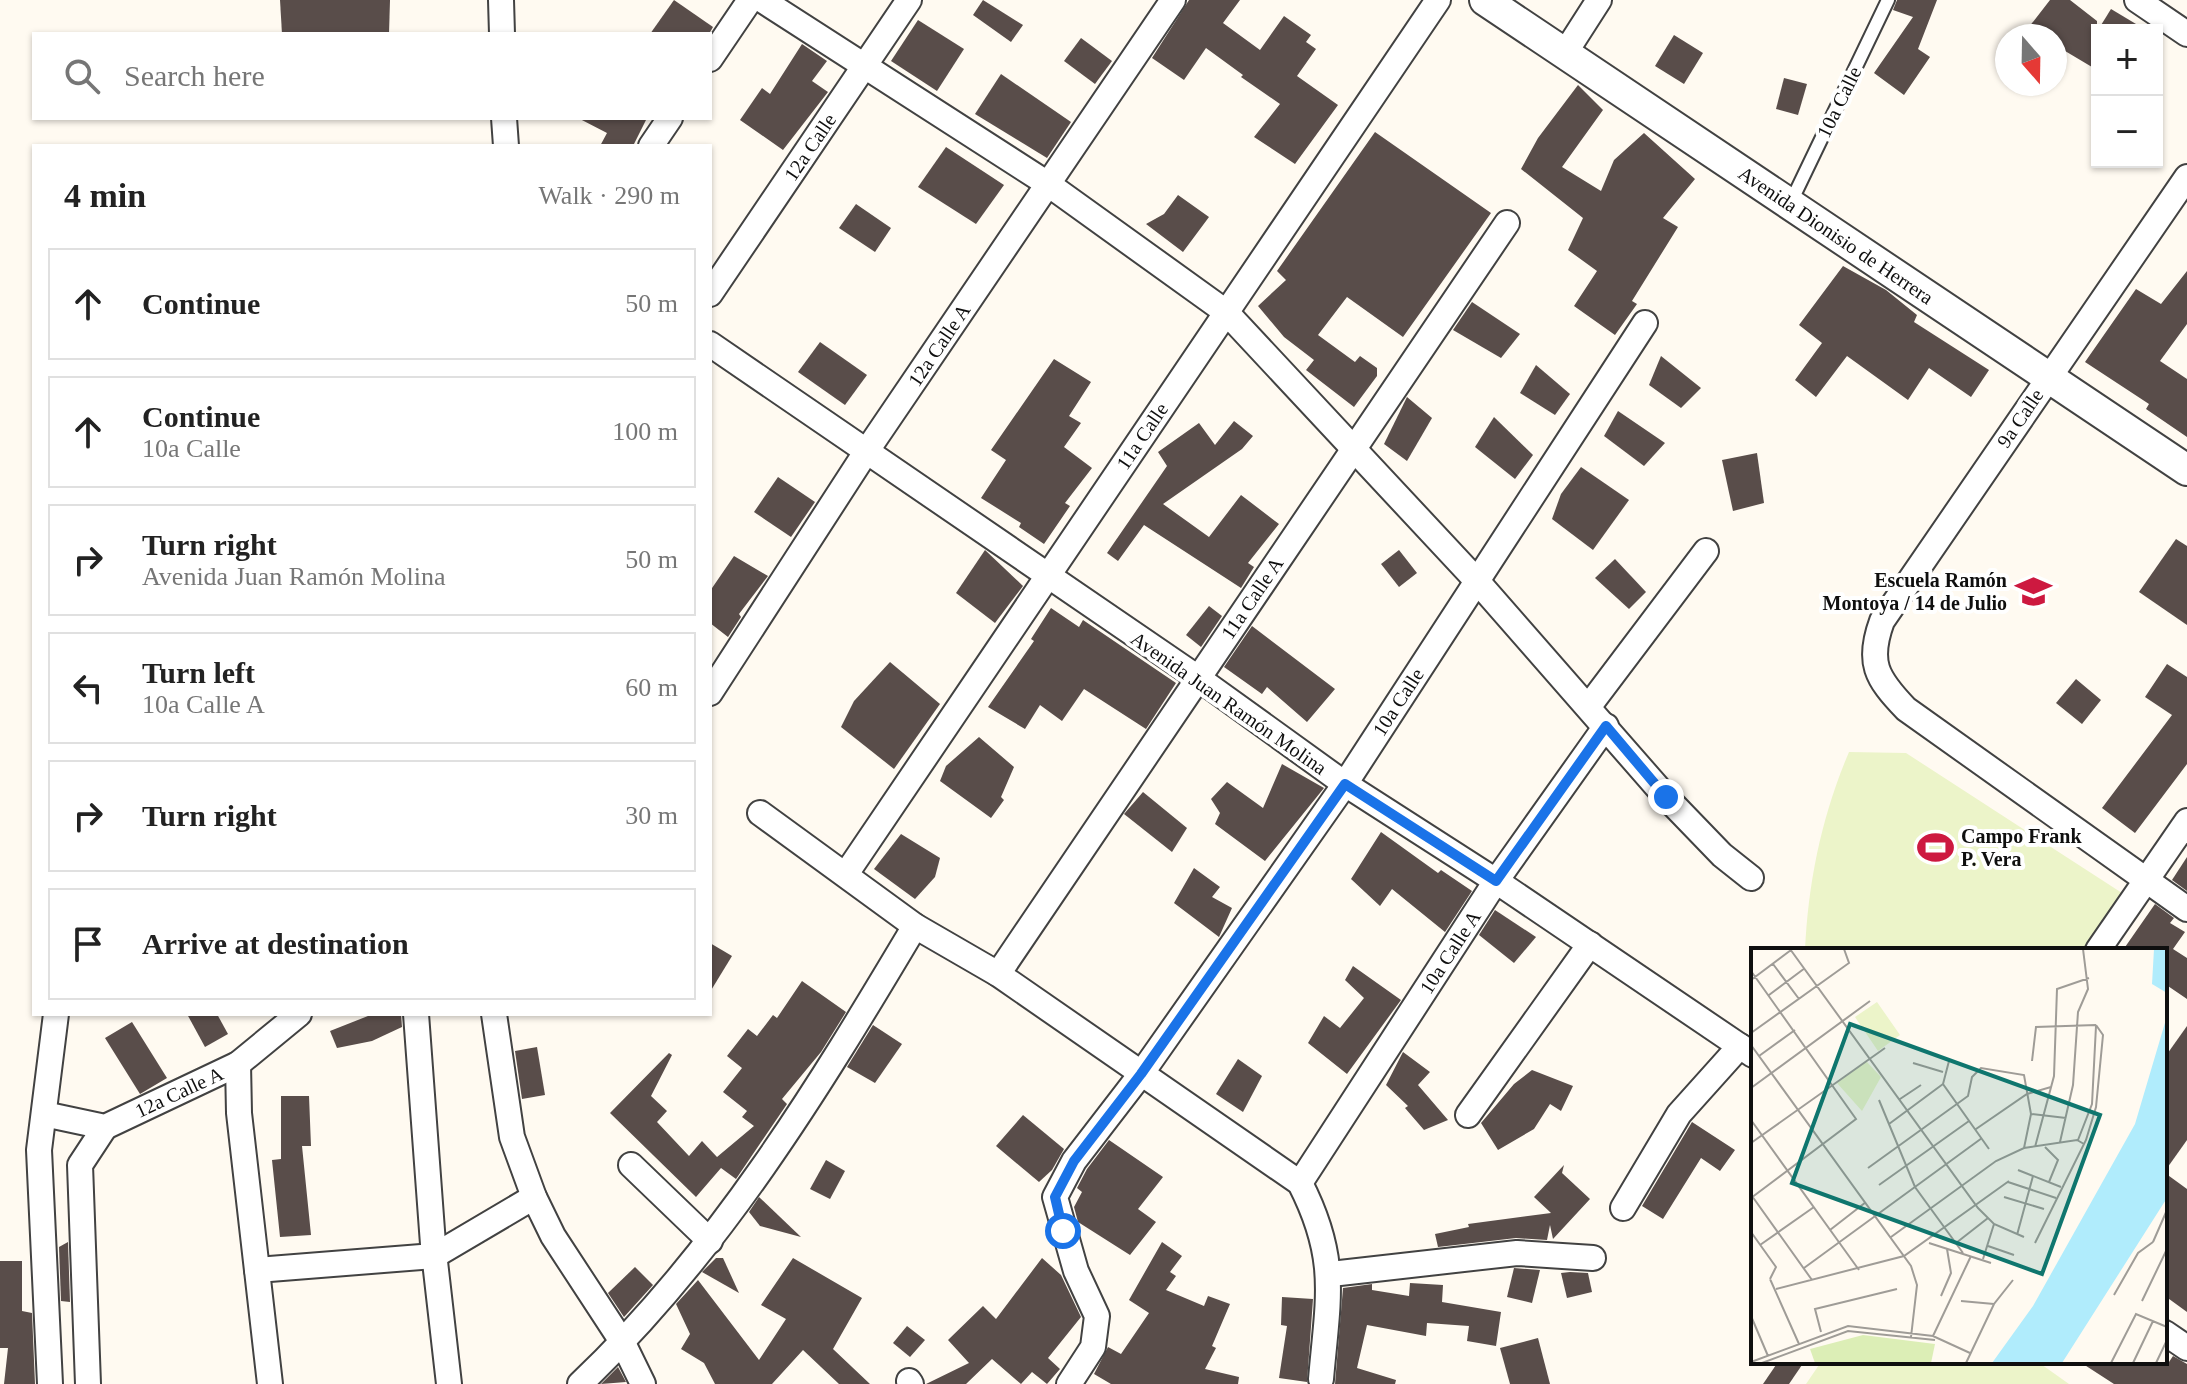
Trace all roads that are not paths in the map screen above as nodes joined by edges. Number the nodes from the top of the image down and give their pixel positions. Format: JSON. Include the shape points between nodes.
{"nodes":[{"id":1,"x":501,"y":0,"type":"edge"},
{"id":2,"x":750,"y":0,"type":"edge"},
{"id":3,"x":762,"y":0,"type":"edge"},
{"id":4,"x":909,"y":0,"type":"edge"},
{"id":5,"x":1173,"y":0,"type":"edge"},
{"id":6,"x":1438,"y":0,"type":"edge"},
{"id":7,"x":1485,"y":0,"type":"edge"},
{"id":8,"x":1599,"y":0,"type":"edge"},
{"id":9,"x":1888,"y":0,"type":"edge"},
{"id":10,"x":2137,"y":0,"type":"edge"},
{"id":11,"x":502,"y":32,"type":"edge"},
{"id":12,"x":2187,"y":34,"type":"edge"},
{"id":13,"x":1565,"y":53,"type":"junction"},
{"id":14,"x":712,"y":56,"type":"edge"},
{"id":15,"x":867,"y":64,"type":"junction"},
{"id":16,"x":504,"y":120,"type":"edge"},
{"id":17,"x":669,"y":120,"type":"edge"},
{"id":18,"x":506,"y":144,"type":"edge"},
{"id":19,"x":652,"y":144,"type":"edge"},
{"id":20,"x":2187,"y":177,"type":"edge"},
{"id":21,"x":1048,"y":184,"type":"junction"},
{"id":22,"x":1790,"y":204,"type":"junction"},
{"id":23,"x":1507,"y":223,"type":"dead end"},
{"id":24,"x":712,"y":291,"type":"edge"},
{"id":25,"x":1226,"y":312,"type":"junction"},
{"id":26,"x":1645,"y":323,"type":"dead end"},
{"id":27,"x":712,"y":345,"type":"edge"},
{"id":28,"x":2048,"y":377,"type":"junction"},
{"id":29,"x":1352,"y":448,"type":"junction"},
{"id":30,"x":866,"y":452,"type":"junction"},
{"id":31,"x":2187,"y":470,"type":"edge"},
{"id":32,"x":1706,"y":551,"type":"dead end"},
{"id":33,"x":1047,"y":578,"type":"junction"},
{"id":34,"x":1477,"y":581,"type":"junction"},
{"id":35,"x":1198,"y":678,"type":"junction"},
{"id":36,"x":712,"y":690,"type":"edge"},
{"id":37,"x":1589,"y":706,"type":"junction"},
{"id":38,"x":1606,"y":726,"type":"junction"},
{"id":39,"x":1345,"y":784,"type":"junction"},
{"id":40,"x":760,"y":813,"type":"dead end"},
{"id":41,"x":2187,"y":821,"type":"edge"},
{"id":42,"x":846,"y":874,"type":"junction"},
{"id":43,"x":1751,"y":878,"type":"dead end"},
{"id":44,"x":1496,"y":881,"type":"junction"},
{"id":45,"x":2145,"y":881,"type":"junction"},
{"id":46,"x":2187,"y":909,"type":"edge"},
{"id":47,"x":915,"y":926,"type":"junction"},
{"id":48,"x":1590,"y":944,"type":"junction"},
{"id":49,"x":2099,"y":948,"type":"edge"},
{"id":50,"x":998,"y":974,"type":"junction"},
{"id":51,"x":56,"y":1016,"type":"edge"},
{"id":52,"x":297,"y":1016,"type":"edge"},
{"id":53,"x":416,"y":1016,"type":"edge"},
{"id":54,"x":494,"y":1016,"type":"edge"},
{"id":55,"x":1746,"y":1050,"type":"edge"},
{"id":56,"x":238,"y":1064,"type":"junction"},
{"id":57,"x":1141,"y":1074,"type":"junction"},
{"id":58,"x":44,"y":1114,"type":"junction"},
{"id":59,"x":1468,"y":1115,"type":"dead end"},
{"id":60,"x":105,"y":1127,"type":"junction"},
{"id":61,"x":631,"y":1165,"type":"dead end"},
{"id":62,"x":1300,"y":1183,"type":"junction"},
{"id":63,"x":534,"y":1197,"type":"junction"},
{"id":64,"x":1623,"y":1208,"type":"dead end"},
{"id":65,"x":710,"y":1241,"type":"junction"},
{"id":66,"x":434,"y":1256,"type":"junction"},
{"id":67,"x":1593,"y":1258,"type":"dead end"},
{"id":68,"x":257,"y":1270,"type":"junction"},
{"id":69,"x":1331,"y":1274,"type":"junction"},
{"id":70,"x":2167,"y":1334,"type":"edge"},
{"id":71,"x":623,"y":1343,"type":"junction"},
{"id":72,"x":2187,"y":1348,"type":"edge"},
{"id":73,"x":1321,"y":1379,"type":"dead end"},
{"id":74,"x":50,"y":1384,"type":"edge"},
{"id":75,"x":88,"y":1384,"type":"edge"},
{"id":76,"x":270,"y":1384,"type":"edge"},
{"id":77,"x":449,"y":1384,"type":"edge"},
{"id":78,"x":580,"y":1384,"type":"edge"},
{"id":79,"x":643,"y":1384,"type":"edge"},
{"id":80,"x":1069,"y":1384,"type":"edge"}],
"edges":[{"from":1,"to":11,"type":"street"},
{"from":2,"to":14,"type":"street"},
{"from":3,"to":15,"type":"street"},
{"from":4,"to":15,"type":"street","name":"12a Calle"},
{"from":5,"to":21,"type":"street","name":"12a Calle A"},
{"from":6,"to":25,"type":"street","name":"11a Calle"},
{"from":7,"to":13,"type":"street","name":"Avenida Dionisio de Herrera"},
{"from":8,"to":13,"type":"street"},
{"from":9,"to":22,"type":"lane","name":"10a Calle"},
{"from":10,"to":12,"type":"street"},
{"from":13,"to":22,"type":"street","name":"Avenida Dionisio de Herrera"},
{"from":15,"to":21,"type":"street"},
{"from":15,"to":24,"type":"street","name":"12a Calle"},
{"from":16,"to":18,"type":"street"},
{"from":17,"to":19,"type":"street"},
{"from":20,"to":28,"type":"street","name":"9a Calle"},
{"from":21,"to":25,"type":"street"},
{"from":21,"to":30,"type":"street","name":"12a Calle A"},
{"from":22,"to":28,"type":"street","name":"Avenida Dionisio de Herrera"},
{"from":23,"to":29,"type":"street","name":"11a Calle A"},
{"from":25,"to":29,"type":"street"},
{"from":25,"to":33,"type":"street","name":"11a Calle"},
{"from":26,"to":34,"type":"street","name":"10a Calle"},
{"from":27,"to":30,"type":"street","name":"Avenida Juan Ramón Molina"},
{"from":28,"to":31,"type":"street","name":"Avenida Dionisio de Herrera"},
{"from":28,"to":45,"type":"street","name":"9a Calle","via":[[1882,621],[1873,645],[1875,668],[1906,709]]},
{"from":29,"to":34,"type":"street"},
{"from":29,"to":35,"type":"street","name":"11a Calle A"},
{"from":30,"to":33,"type":"street","name":"Avenida Juan Ramón Molina"},
{"from":30,"to":36,"type":"street","name":"12a Calle A"},
{"from":32,"to":37,"type":"street"},
{"from":33,"to":35,"type":"street","name":"Avenida Juan Ramón Molina"},
{"from":33,"to":42,"type":"street","name":"11a Calle"},
{"from":34,"to":37,"type":"street"},
{"from":34,"to":39,"type":"street","name":"10a Calle"},
{"from":35,"to":39,"type":"street","name":"Avenida Juan Ramón Molina"},
{"from":35,"to":50,"type":"street","name":"11a Calle A"},
{"from":37,"to":38,"type":"street"},
{"from":38,"to":43,"type":"street","via":[[1666,797]]},
{"from":38,"to":44,"type":"street","name":"10a Calle A"},
{"from":39,"to":44,"type":"street","name":"Avenida Juan Ramón Molina"},
{"from":39,"to":57,"type":"street","name":"10a Calle"},
{"from":40,"to":42,"type":"street"},
{"from":41,"to":45,"type":"street"},
{"from":42,"to":47,"type":"street"},
{"from":44,"to":48,"type":"street","name":"Avenida Juan Ramón Molina"},
{"from":44,"to":62,"type":"street","name":"10a Calle A"},
{"from":45,"to":46,"type":"street"},
{"from":45,"to":49,"type":"street"},
{"from":47,"to":50,"type":"street"},
{"from":47,"to":65,"type":"street","via":[[818,1089]]},
{"from":48,"to":55,"type":"street","name":"Avenida Juan Ramón Molina"},
{"from":48,"to":59,"type":"street"},
{"from":50,"to":57,"type":"street"},
{"from":51,"to":58,"type":"street"},
{"from":52,"to":56,"type":"street","name":"12a Calle A"},
{"from":53,"to":66,"type":"street"},
{"from":54,"to":63,"type":"street","via":[[512,1137]]},
{"from":55,"to":64,"type":"street","via":[[1679,1114]]},
{"from":56,"to":60,"type":"street","name":"12a Calle A"},
{"from":56,"to":68,"type":"street"},
{"from":57,"to":62,"type":"street"},
{"from":57,"to":80,"type":"street","name":"10a Calle","via":[[1074,1161],[1055,1197],[1076,1271],[1097,1316],[1093,1347]]},
{"from":58,"to":60,"type":"street"},
{"from":58,"to":74,"type":"street","via":[[39,1150]]},
{"from":60,"to":75,"type":"street","via":[[80,1165]]},
{"from":61,"to":65,"type":"street"},
{"from":62,"to":69,"type":"street","via":[[1319,1219]]},
{"from":63,"to":66,"type":"street"},
{"from":63,"to":71,"type":"street","via":[[553,1236]]},
{"from":65,"to":71,"type":"street"},
{"from":66,"to":68,"type":"street"},
{"from":66,"to":77,"type":"street"},
{"from":67,"to":69,"type":"street","via":[[1517,1253]]},
{"from":68,"to":76,"type":"street"},
{"from":69,"to":73,"type":"street"},
{"from":70,"to":72,"type":"street"},
{"from":71,"to":78,"type":"street"},
{"from":71,"to":79,"type":"street"}]}
